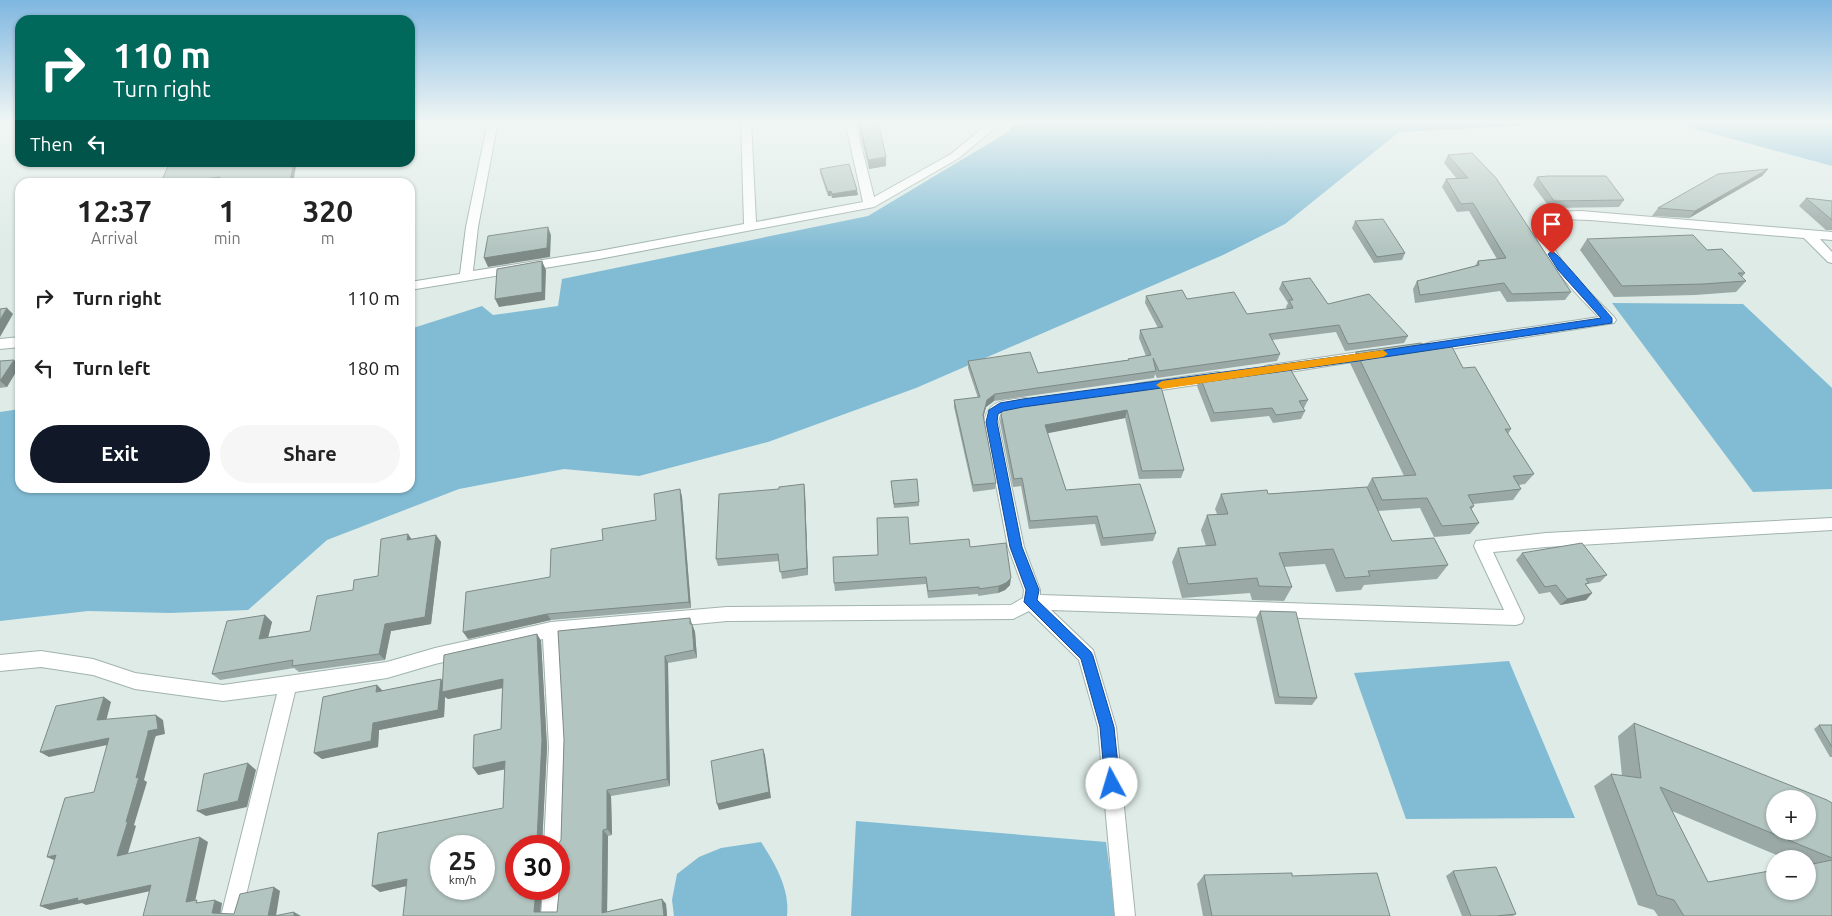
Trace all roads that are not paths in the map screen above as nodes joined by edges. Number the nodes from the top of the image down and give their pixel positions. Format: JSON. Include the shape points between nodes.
{"nodes":[{"id":1,"x":485,"y":164,"type":"edge"},
{"id":2,"x":748,"y":164,"type":"edge"},
{"id":3,"x":860,"y":164,"type":"edge"},
{"id":4,"x":941,"y":164,"type":"edge"},
{"id":5,"x":870,"y":204,"type":"junction"},
{"id":6,"x":750,"y":226,"type":"junction"},
{"id":7,"x":1807,"y":233,"type":"junction"},
{"id":8,"x":1832,"y":236,"type":"edge"},
{"id":9,"x":1832,"y":259,"type":"edge"},
{"id":10,"x":466,"y":276,"type":"junction"},
{"id":11,"x":415,"y":285,"type":"edge"},
{"id":12,"x":15,"y":342,"type":"edge"},
{"id":13,"x":0,"y":344,"type":"edge"},
{"id":14,"x":1416,"y":349,"type":"edge"},
{"id":15,"x":1386,"y":353,"type":"edge"},
{"id":16,"x":1259,"y":371,"type":"edge"},
{"id":17,"x":1230,"y":375,"type":"edge"},
{"id":18,"x":1121,"y":390,"type":"edge"},
{"id":19,"x":1043,"y":401,"type":"edge"},
{"id":20,"x":1832,"y":524,"type":"edge"},
{"id":21,"x":1031,"y":602,"type":"junction"},
{"id":22,"x":551,"y":630,"type":"junction"},
{"id":23,"x":0,"y":663,"type":"edge"},
{"id":24,"x":288,"y":685,"type":"junction"},
{"id":25,"x":554,"y":835,"type":"edge"},
{"id":26,"x":552,"y":900,"type":"edge"},
{"id":27,"x":231,"y":916,"type":"edge"},
{"id":28,"x":551,"y":916,"type":"edge"},
{"id":29,"x":1125,"y":916,"type":"edge"}],
"edges":[{"from":1,"to":10,"type":"street"},
{"from":2,"to":6,"type":"street"},
{"from":3,"to":5,"type":"street"},
{"from":4,"to":5,"type":"street"},
{"from":5,"to":6,"type":"street"},
{"from":6,"to":10,"type":"street"},
{"from":7,"to":8,"type":"street"},
{"from":7,"to":9,"type":"street"},
{"from":7,"to":14,"type":"street","via":[[1599,216],[1546,217],[1539,221],[1538,227],[1543,240],[1562,267],[1609,320]]},
{"from":10,"to":11,"type":"street"},
{"from":12,"to":13,"type":"street"},
{"from":15,"to":16,"type":"street"},
{"from":17,"to":18,"type":"street"},
{"from":19,"to":21,"type":"street","via":[[1000,407],[992,412],[991,422],[1016,547],[1032,590]]},
{"from":20,"to":21,"type":"street","via":[[1482,546],[1516,618]]},
{"from":21,"to":22,"type":"street","via":[[1013,612],[727,614]]},
{"from":21,"to":29,"type":"street","via":[[1087,656],[1107,727]]},
{"from":22,"to":24,"type":"street","via":[[387,670]]},
{"from":22,"to":25,"type":"street","via":[[558,747]]},
{"from":23,"to":24,"type":"street","via":[[41,659],[93,667],[136,682],[223,693]]},
{"from":24,"to":27,"type":"street"},
{"from":26,"to":28,"type":"street"}]}
